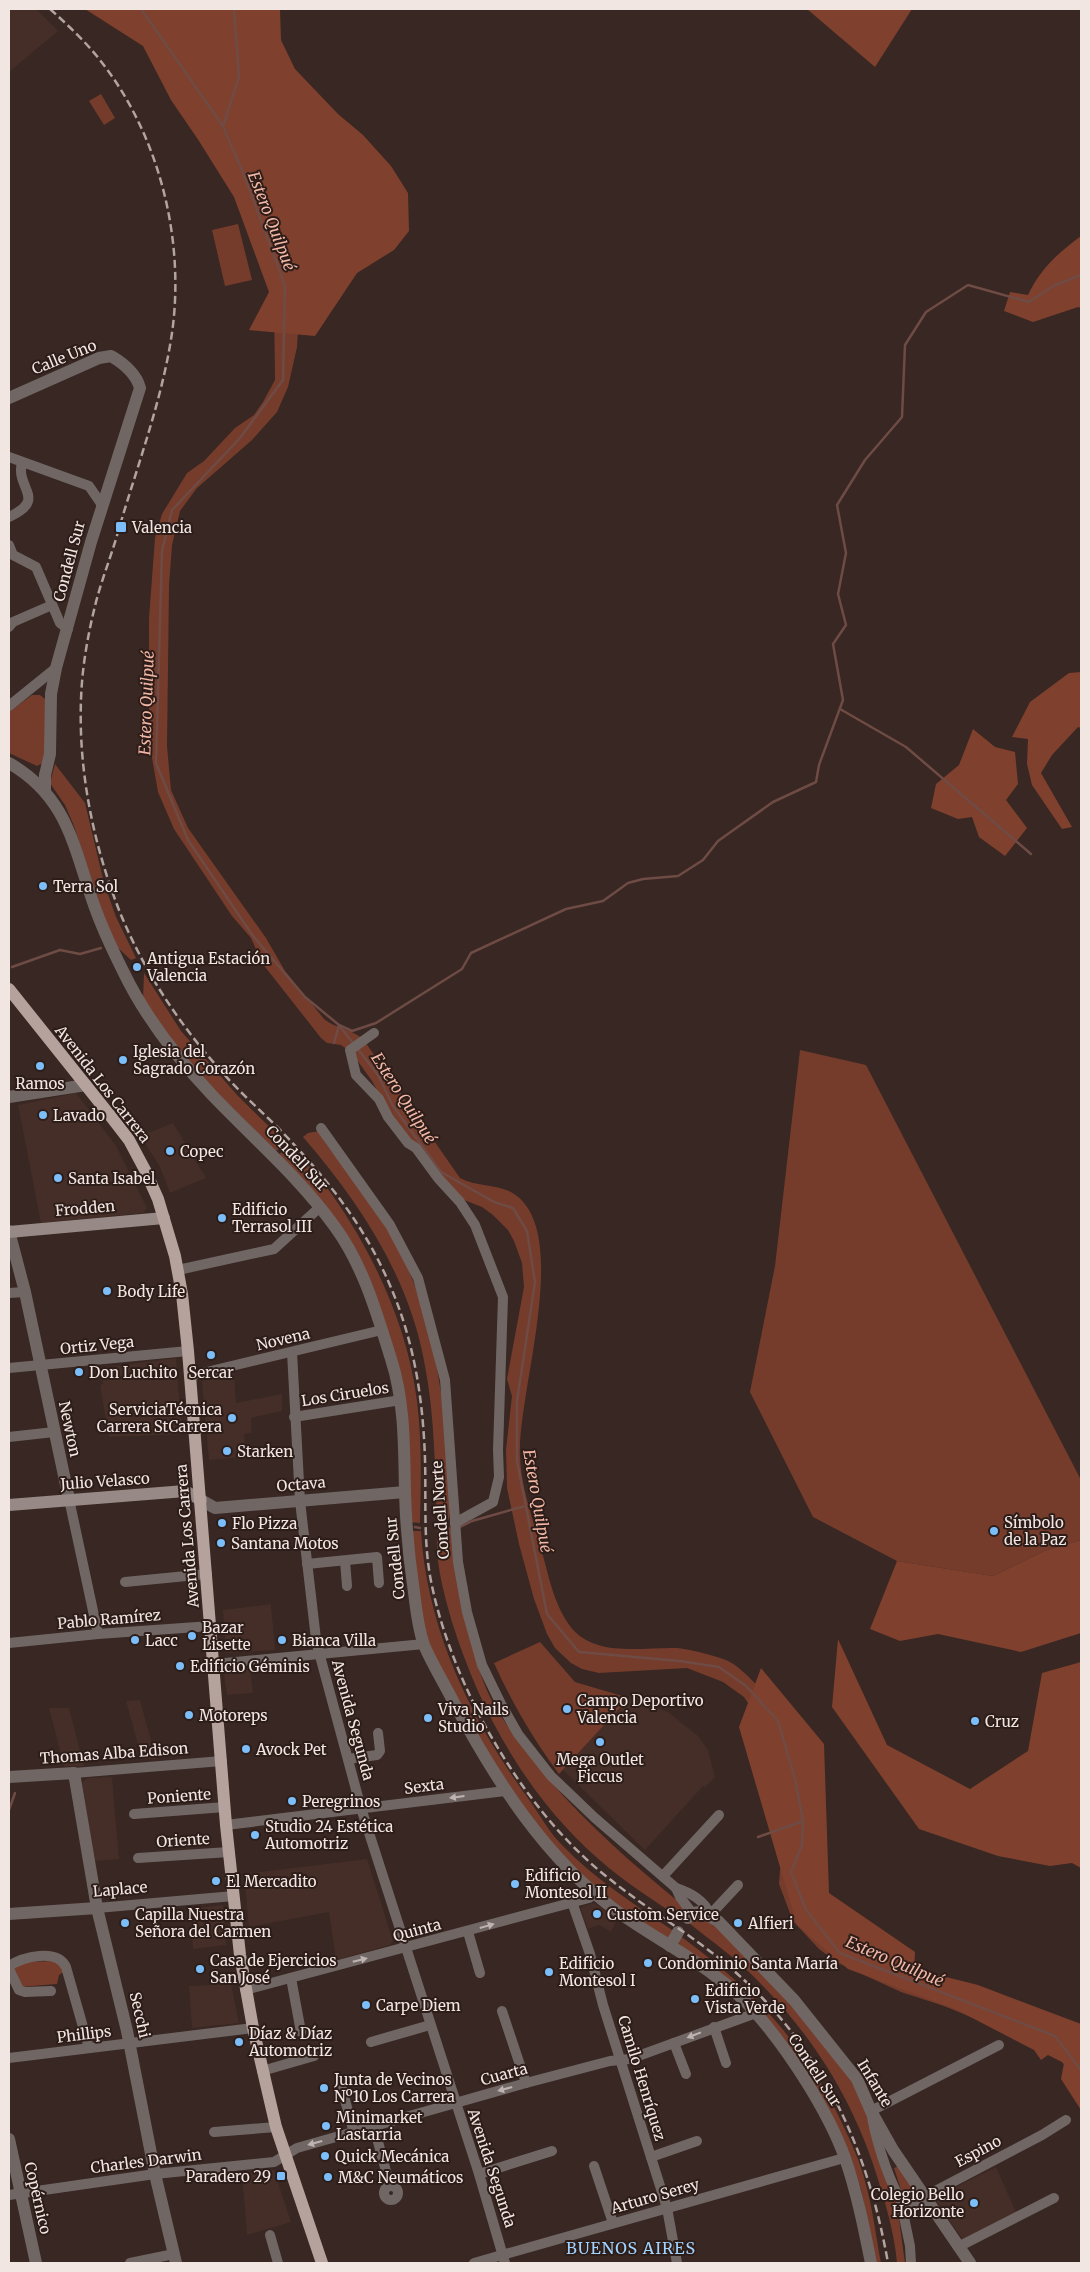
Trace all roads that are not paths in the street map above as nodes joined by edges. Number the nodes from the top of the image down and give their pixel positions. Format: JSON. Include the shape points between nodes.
{"nodes":[{"id":1,"x":129,"y":370,"type":"joint"},
{"id":2,"x":9,"y":398,"type":"edge"},
{"id":3,"x":9,"y":457,"type":"edge"},
{"id":4,"x":22,"y":463,"type":"junction"},
{"id":5,"x":102,"y":505,"type":"junction"},
{"id":6,"x":9,"y":517,"type":"edge"},
{"id":7,"x":9,"y":545,"type":"edge"},
{"id":8,"x":52,"y":605,"type":"junction"},
{"id":9,"x":9,"y":628,"type":"edge"},
{"id":10,"x":68,"y":629,"type":"junction"},
{"id":11,"x":56,"y":668,"type":"junction"},
{"id":12,"x":36,"y":686,"type":"junction"},
{"id":13,"x":51,"y":694,"type":"junction"},
{"id":14,"x":9,"y":706,"type":"edge"},
{"id":15,"x":9,"y":763,"type":"edge"},
{"id":16,"x":46,"y":767,"type":"junction"},
{"id":17,"x":21,"y":770,"type":"junction"},
{"id":18,"x":45,"y":791,"type":"junction"},
{"id":19,"x":9,"y":989,"type":"edge"},
{"id":20,"x":374,"y":1032,"type":"dead end"},
{"id":21,"x":86,"y":1086,"type":"junction"},
{"id":22,"x":9,"y":1097,"type":"edge"},
{"id":23,"x":321,"y":1128,"type":"dead end"},
{"id":24,"x":320,"y":1207,"type":"junction"},
{"id":25,"x":164,"y":1218,"type":"junction"},
{"id":26,"x":9,"y":1231,"type":"edge"},
{"id":27,"x":178,"y":1270,"type":"junction"},
{"id":28,"x":24,"y":1292,"type":"junction"},
{"id":29,"x":9,"y":1293,"type":"edge"},
{"id":30,"x":382,"y":1330,"type":"junction"},
{"id":31,"x":188,"y":1351,"type":"junction"},
{"id":32,"x":292,"y":1352,"type":"junction"},
{"id":33,"x":39,"y":1366,"type":"junction"},
{"id":34,"x":9,"y":1368,"type":"edge"},
{"id":35,"x":190,"y":1376,"type":"junction"},
{"id":36,"x":401,"y":1400,"type":"junction"},
{"id":37,"x":294,"y":1417,"type":"junction"},
{"id":38,"x":54,"y":1432,"type":"junction"},
{"id":39,"x":9,"y":1437,"type":"edge"},
{"id":40,"x":405,"y":1492,"type":"junction"},
{"id":41,"x":69,"y":1499,"type":"junction"},
{"id":42,"x":201,"y":1500,"type":"junction"},
{"id":43,"x":300,"y":1501,"type":"junction"},
{"id":44,"x":9,"y":1505,"type":"edge"},
{"id":45,"x":455,"y":1523,"type":"junction"},
{"id":46,"x":345,"y":1561,"type":"junction"},
{"id":47,"x":307,"y":1564,"type":"junction"},
{"id":48,"x":207,"y":1574,"type":"junction"},
{"id":49,"x":125,"y":1582,"type":"dead end"},
{"id":50,"x":379,"y":1583,"type":"dead end"},
{"id":51,"x":347,"y":1586,"type":"dead end"},
{"id":52,"x":211,"y":1626,"type":"junction"},
{"id":53,"x":98,"y":1634,"type":"junction"},
{"id":54,"x":9,"y":1643,"type":"edge"},
{"id":55,"x":424,"y":1644,"type":"junction"},
{"id":56,"x":320,"y":1656,"type":"junction"},
{"id":57,"x":215,"y":1664,"type":"junction"},
{"id":58,"x":378,"y":1733,"type":"dead end"},
{"id":59,"x":348,"y":1759,"type":"junction"},
{"id":60,"x":222,"y":1761,"type":"junction"},
{"id":61,"x":74,"y":1773,"type":"junction"},
{"id":62,"x":9,"y":1777,"type":"edge"},
{"id":63,"x":506,"y":1791,"type":"junction"},
{"id":64,"x":225,"y":1807,"type":"junction"},
{"id":65,"x":361,"y":1808,"type":"junction"},
{"id":66,"x":134,"y":1814,"type":"dead end"},
{"id":67,"x":719,"y":1815,"type":"dead end"},
{"id":68,"x":226,"y":1824,"type":"junction"},
{"id":69,"x":229,"y":1852,"type":"junction"},
{"id":70,"x":138,"y":1858,"type":"dead end"},
{"id":71,"x":642,"y":1858,"type":"joint"},
{"id":72,"x":663,"y":1876,"type":"junction"},
{"id":73,"x":738,"y":1885,"type":"dead end"},
{"id":74,"x":676,"y":1888,"type":"junction"},
{"id":75,"x":594,"y":1894,"type":"junction"},
{"id":76,"x":234,"y":1896,"type":"junction"},
{"id":77,"x":572,"y":1902,"type":"junction"},
{"id":78,"x":97,"y":1908,"type":"junction"},
{"id":79,"x":9,"y":1914,"type":"edge"},
{"id":80,"x":710,"y":1915,"type":"junction"},
{"id":81,"x":690,"y":1916,"type":"joint"},
{"id":82,"x":468,"y":1932,"type":"junction"},
{"id":83,"x":678,"y":1932,"type":"dead end"},
{"id":84,"x":670,"y":1946,"type":"junction"},
{"id":85,"x":406,"y":1949,"type":"junction"},
{"id":86,"x":9,"y":1967,"type":"edge"},
{"id":87,"x":480,"y":1972,"type":"dead end"},
{"id":88,"x":291,"y":1978,"type":"junction"},
{"id":89,"x":246,"y":1990,"type":"junction"},
{"id":90,"x":52,"y":1991,"type":"dead end"},
{"id":91,"x":502,"y":2011,"type":"dead end"},
{"id":92,"x":756,"y":2013,"type":"junction"},
{"id":93,"x":430,"y":2025,"type":"junction"},
{"id":94,"x":714,"y":2027,"type":"junction"},
{"id":95,"x":253,"y":2028,"type":"junction"},
{"id":96,"x":301,"y":2032,"type":"dead end"},
{"id":97,"x":371,"y":2042,"type":"dead end"},
{"id":98,"x":130,"y":2043,"type":"junction"},
{"id":99,"x":674,"y":2043,"type":"junction"},
{"id":100,"x":999,"y":2045,"type":"dead end"},
{"id":101,"x":89,"y":2048,"type":"junction"},
{"id":102,"x":314,"y":2056,"type":"dead end"},
{"id":103,"x":9,"y":2058,"type":"edge"},
{"id":104,"x":620,"y":2059,"type":"junction"},
{"id":105,"x":726,"y":2062,"type":"dead end"},
{"id":106,"x":262,"y":2071,"type":"junction"},
{"id":107,"x":686,"y":2074,"type":"dead end"},
{"id":108,"x":339,"y":2078,"type":"dead end"},
{"id":109,"x":526,"y":2083,"type":"junction"},
{"id":110,"x":456,"y":2103,"type":"junction"},
{"id":111,"x":871,"y":2111,"type":"junction"},
{"id":112,"x":1066,"y":2120,"type":"dead end"},
{"id":113,"x":276,"y":2127,"type":"junction"},
{"id":114,"x":374,"y":2127,"type":"junction"},
{"id":115,"x":214,"y":2132,"type":"dead end"},
{"id":116,"x":354,"y":2133,"type":"junction"},
{"id":117,"x":9,"y":2139,"type":"edge"},
{"id":118,"x":697,"y":2141,"type":"dead end"},
{"id":119,"x":893,"y":2150,"type":"junction"},
{"id":120,"x":552,"y":2151,"type":"dead end"},
{"id":121,"x":285,"y":2156,"type":"junction"},
{"id":122,"x":651,"y":2157,"type":"junction"},
{"id":123,"x":844,"y":2158,"type":"junction"},
{"id":124,"x":594,"y":2166,"type":"dead end"},
{"id":125,"x":155,"y":2174,"type":"junction"},
{"id":126,"x":479,"y":2174,"type":"junction"},
{"id":127,"x":390,"y":2186,"type":"dead end"},
{"id":128,"x":14,"y":2194,"type":"edge"},
{"id":129,"x":924,"y":2196,"type":"junction"},
{"id":130,"x":899,"y":2197,"type":"junction"},
{"id":131,"x":1054,"y":2198,"type":"dead end"},
{"id":132,"x":667,"y":2208,"type":"junction"},
{"id":133,"x":903,"y":2208,"type":"junction"},
{"id":134,"x":613,"y":2223,"type":"junction"},
{"id":135,"x":270,"y":2235,"type":"dead end"},
{"id":136,"x":958,"y":2247,"type":"junction"},
{"id":137,"x":175,"y":2258,"type":"edge"},
{"id":138,"x":505,"y":2259,"type":"edge"},
{"id":139,"x":36,"y":2263,"type":"edge"},
{"id":140,"x":130,"y":2263,"type":"edge"},
{"id":141,"x":278,"y":2263,"type":"edge"},
{"id":142,"x":322,"y":2263,"type":"edge"},
{"id":143,"x":474,"y":2263,"type":"edge"},
{"id":144,"x":677,"y":2263,"type":"edge"},
{"id":145,"x":871,"y":2263,"type":"edge"},
{"id":146,"x":911,"y":2263,"type":"edge"},
{"id":147,"x":970,"y":2263,"type":"edge"}],
"edges":[{"from":1,"to":2,"type":"street","name":"Calle Uno","via":[[111,356],[99,358]]},
{"from":1,"to":5,"type":"street","name":"Condell Sur","via":[[140,388]]},
{"from":3,"to":4,"type":"street"},
{"from":4,"to":5,"type":"street","via":[[89,486]]},
{"from":4,"to":6,"type":"street","via":[[20,470],[29,501],[23,510]]},
{"from":5,"to":10,"type":"street","name":"Condell Sur"},
{"from":7,"to":8,"type":"street","via":[[14,555],[36,567]]},
{"from":8,"to":9,"type":"street","via":[[13,622]]},
{"from":8,"to":10,"type":"street","via":[[60,623]]},
{"from":10,"to":11,"type":"street","name":"Condell Sur"},
{"from":11,"to":12,"type":"street"},
{"from":11,"to":13,"type":"street","name":"Condell Sur"},
{"from":12,"to":13,"type":"street"},
{"from":12,"to":14,"type":"street"},
{"from":13,"to":16,"type":"street","name":"Condell Sur","via":[[50,754]]},
{"from":15,"to":17,"type":"street","name":"Condell Sur"},
{"from":16,"to":17,"type":"street","via":[[37,772]]},
{"from":16,"to":18,"type":"street","name":"Condell Sur"},
{"from":17,"to":18,"type":"street","name":"Condell Sur"},
{"from":18,"to":24,"type":"street","name":"Condell Sur","via":[[67,825],[107,938],[156,1028],[198,1080],[274,1155]]},
{"from":19,"to":21,"type":"main road","name":"Avenida Los Carrera"},
{"from":20,"to":45,"type":"street","via":[[350,1050],[356,1075],[379,1099],[408,1143],[416,1148],[460,1202],[475,1225],[503,1297],[499,1477],[493,1502]]},
{"from":21,"to":22,"type":"street"},
{"from":21,"to":25,"type":"main road","name":"Avenida Los Carrera","via":[[137,1154],[154,1187]]},
{"from":23,"to":45,"type":"street","name":"Condell Norte","via":[[390,1226],[418,1278],[445,1380]]},
{"from":24,"to":27,"type":"street","via":[[274,1249]]},
{"from":24,"to":30,"type":"street","name":"Condell Sur","via":[[353,1257]]},
{"from":25,"to":26,"type":"main road","name":"Frodden"},
{"from":25,"to":27,"type":"main road","name":"Avenida Los Carrera"},
{"from":26,"to":28,"type":"street","name":"Newton"},
{"from":27,"to":31,"type":"main road","name":"Avenida Los Carrera"},
{"from":28,"to":29,"type":"street"},
{"from":28,"to":33,"type":"street","name":"Newton"},
{"from":30,"to":32,"type":"street","name":"Novena"},
{"from":30,"to":36,"type":"street","name":"Condell Sur"},
{"from":31,"to":33,"type":"street","name":"Ortiz Vega"},
{"from":31,"to":35,"type":"main road","name":"Avenida Los Carrera"},
{"from":32,"to":35,"type":"street","name":"Novena"},
{"from":32,"to":37,"type":"street","name":"Avenida Segunda"},
{"from":33,"to":34,"type":"street","name":"Ortiz Vega"},
{"from":33,"to":38,"type":"street","name":"Newton"},
{"from":35,"to":42,"type":"main road","name":"Avenida Los Carrera"},
{"from":36,"to":37,"type":"street","name":"Los Ciruelos"},
{"from":36,"to":40,"type":"street","name":"Condell Sur"},
{"from":37,"to":43,"type":"street","name":"Avenida Segunda"},
{"from":38,"to":39,"type":"street"},
{"from":38,"to":41,"type":"street","name":"Newton"},
{"from":40,"to":43,"type":"street","name":"Octava"},
{"from":40,"to":55,"type":"street","name":"Condell Sur","via":[[411,1568]]},
{"from":41,"to":42,"type":"main road","name":"Julio Velasco","via":[[185,1491]]},
{"from":41,"to":44,"type":"main road","name":"Julio Velasco"},
{"from":41,"to":53,"type":"street","name":"Newton"},
{"from":42,"to":43,"type":"street","name":"Octava","via":[[215,1508]]},
{"from":42,"to":48,"type":"main road","name":"Avenida Los Carrera"},
{"from":43,"to":47,"type":"street","name":"Avenida Segunda"},
{"from":45,"to":71,"type":"street","name":"Condell Norte","via":[[467,1612],[482,1665],[501,1704],[518,1734],[552,1776]]},
{"from":46,"to":47,"type":"street"},
{"from":46,"to":50,"type":"street","via":[[377,1557]]},
{"from":46,"to":51,"type":"street"},
{"from":47,"to":56,"type":"street","name":"Avenida Segunda"},
{"from":48,"to":49,"type":"street"},
{"from":48,"to":52,"type":"main road","name":"Avenida Los Carrera"},
{"from":52,"to":53,"type":"street","name":"Pablo Ramírez"},
{"from":52,"to":57,"type":"main road","name":"Avenida Los Carrera"},
{"from":53,"to":54,"type":"street","name":"Pablo Ramírez"},
{"from":55,"to":56,"type":"street"},
{"from":55,"to":63,"type":"street","name":"Condell Sur","via":[[480,1750]]},
{"from":56,"to":57,"type":"street"},
{"from":56,"to":59,"type":"street","name":"Avenida Segunda"},
{"from":57,"to":60,"type":"main road","name":"Avenida Los Carrera"},
{"from":58,"to":59,"type":"street","via":[[378,1754]]},
{"from":59,"to":65,"type":"street","name":"Avenida Segunda"},
{"from":60,"to":61,"type":"street","name":"Thomas Alba Edison"},
{"from":60,"to":64,"type":"main road","name":"Avenida Los Carrera"},
{"from":61,"to":62,"type":"street","name":"Thomas Alba Edison"},
{"from":61,"to":78,"type":"street","name":"Secchi"},
{"from":63,"to":65,"type":"street","name":"Sexta","one_way":true},
{"from":63,"to":75,"type":"street","name":"Condell Sur","via":[[566,1867]]},
{"from":64,"to":66,"type":"street","name":"Poniente"},
{"from":64,"to":68,"type":"main road","name":"Avenida Los Carrera"},
{"from":65,"to":68,"type":"street","name":"Sexta"},
{"from":65,"to":85,"type":"street","name":"Avenida Segunda"},
{"from":67,"to":72,"type":"street"},
{"from":68,"to":69,"type":"main road","name":"Avenida Los Carrera"},
{"from":69,"to":70,"type":"street","name":"Oriente"},
{"from":69,"to":76,"type":"main road","name":"Avenida Los Carrera"},
{"from":71,"to":72,"type":"street","name":"Infante"},
{"from":72,"to":74,"type":"street","name":"Infante"},
{"from":73,"to":80,"type":"street"},
{"from":74,"to":80,"type":"street","name":"Infante","via":[[688,1891],[708,1909]]},
{"from":74,"to":81,"type":"street","name":"Infante"},
{"from":75,"to":77,"type":"street","name":"Quinta"},
{"from":75,"to":84,"type":"street","name":"Condell Sur"},
{"from":76,"to":78,"type":"street","name":"Laplace"},
{"from":76,"to":89,"type":"main road","name":"Avenida Los Carrera"},
{"from":82,"to":77,"type":"street","name":"Quinta","one_way":true},
{"from":77,"to":104,"type":"street","name":"Camilo Henríquez"},
{"from":78,"to":79,"type":"street","name":"Laplace"},
{"from":78,"to":98,"type":"street","name":"Secchi"},
{"from":80,"to":81,"type":"street","name":"Infante","via":[[700,1912]]},
{"from":80,"to":111,"type":"street","name":"Infante","via":[[794,2000],[857,2079]]},
{"from":82,"to":85,"type":"street","name":"Quinta"},
{"from":82,"to":87,"type":"street"},
{"from":83,"to":84,"type":"street"},
{"from":84,"to":92,"type":"street","name":"Condell Sur","via":[[721,1979]]},
{"from":88,"to":85,"type":"street","name":"Quinta","one_way":true},
{"from":85,"to":93,"type":"street","name":"Avenida Segunda"},
{"from":86,"to":90,"type":"street","via":[[20,1990]]},
{"from":86,"to":101,"type":"street","via":[[25,1958],[53,1957],[62,1960]]},
{"from":88,"to":89,"type":"street","name":"Quinta"},
{"from":88,"to":96,"type":"street"},
{"from":89,"to":95,"type":"main road","name":"Avenida Los Carrera"},
{"from":91,"to":109,"type":"street"},
{"from":92,"to":94,"type":"street","name":"Cuarta"},
{"from":92,"to":123,"type":"street","name":"Condell Sur","via":[[813,2095]]},
{"from":93,"to":97,"type":"street"},
{"from":93,"to":110,"type":"street","name":"Avenida Segunda"},
{"from":94,"to":99,"type":"street","name":"Cuarta","one_way":true},
{"from":94,"to":105,"type":"street"},
{"from":95,"to":98,"type":"street","name":"Phillips"},
{"from":95,"to":106,"type":"main road","name":"Avenida Los Carrera"},
{"from":98,"to":101,"type":"street","name":"Phillips"},
{"from":98,"to":125,"type":"street","name":"Secchi"},
{"from":99,"to":104,"type":"street","name":"Cuarta","via":[[630,2059]]},
{"from":99,"to":107,"type":"street"},
{"from":100,"to":111,"type":"street"},
{"from":101,"to":103,"type":"street","name":"Phillips"},
{"from":102,"to":106,"type":"street"},
{"from":104,"to":109,"type":"street","name":"Cuarta"},
{"from":104,"to":122,"type":"street","name":"Camilo Henríquez"},
{"from":106,"to":113,"type":"main road","name":"Avenida Los Carrera"},
{"from":108,"to":116,"type":"street"},
{"from":109,"to":110,"type":"street","name":"Cuarta","one_way":true},
{"from":110,"to":114,"type":"street","name":"Cuarta"},
{"from":110,"to":126,"type":"street","name":"Avenida Segunda"},
{"from":111,"to":119,"type":"street","name":"Infante"},
{"from":111,"to":130,"type":"street"},
{"from":112,"to":129,"type":"street","name":"Espino"},
{"from":113,"to":115,"type":"street"},
{"from":113,"to":121,"type":"main road","name":"Avenida Los Carrera"},
{"from":114,"to":116,"type":"street","name":"Cuarta"},
{"from":114,"to":127,"type":"street"},
{"from":116,"to":121,"type":"street","name":"Cuarta","one_way":true,"via":[[297,2148]]},
{"from":117,"to":128,"type":"street","name":"Copérnico"},
{"from":118,"to":122,"type":"street"},
{"from":119,"to":129,"type":"street","name":"Infante"},
{"from":119,"to":130,"type":"street","via":[[890,2162]]},
{"from":120,"to":126,"type":"street"},
{"from":121,"to":125,"type":"street","name":"Charles Darwin","via":[[274,2162]]},
{"from":121,"to":142,"type":"main road","name":"Avenida Los Carrera"},
{"from":122,"to":132,"type":"street","name":"Camilo Henríquez"},
{"from":123,"to":132,"type":"street","name":"Arturo Serey"},
{"from":123,"to":145,"type":"street","name":"Condell Sur","via":[[860,2209]]},
{"from":124,"to":134,"type":"street"},
{"from":125,"to":128,"type":"street","name":"Charles Darwin"},
{"from":125,"to":137,"type":"street","name":"Secchi"},
{"from":126,"to":138,"type":"street","name":"Avenida Segunda"},
{"from":128,"to":139,"type":"street","name":"Copérnico"},
{"from":129,"to":133,"type":"street","name":"Espino"},
{"from":129,"to":136,"type":"street","name":"Infante"},
{"from":130,"to":133,"type":"street"},
{"from":131,"to":136,"type":"street"},
{"from":132,"to":134,"type":"street","name":"Arturo Serey"},
{"from":132,"to":144,"type":"street","name":"Camilo Henríquez"},
{"from":133,"to":146,"type":"street"},
{"from":134,"to":138,"type":"street","name":"Arturo Serey"},
{"from":135,"to":141,"type":"street"},
{"from":136,"to":147,"type":"street","name":"Infante"},
{"from":137,"to":140,"type":"street"},
{"from":138,"to":143,"type":"street","name":"Arturo Serey"}]}
